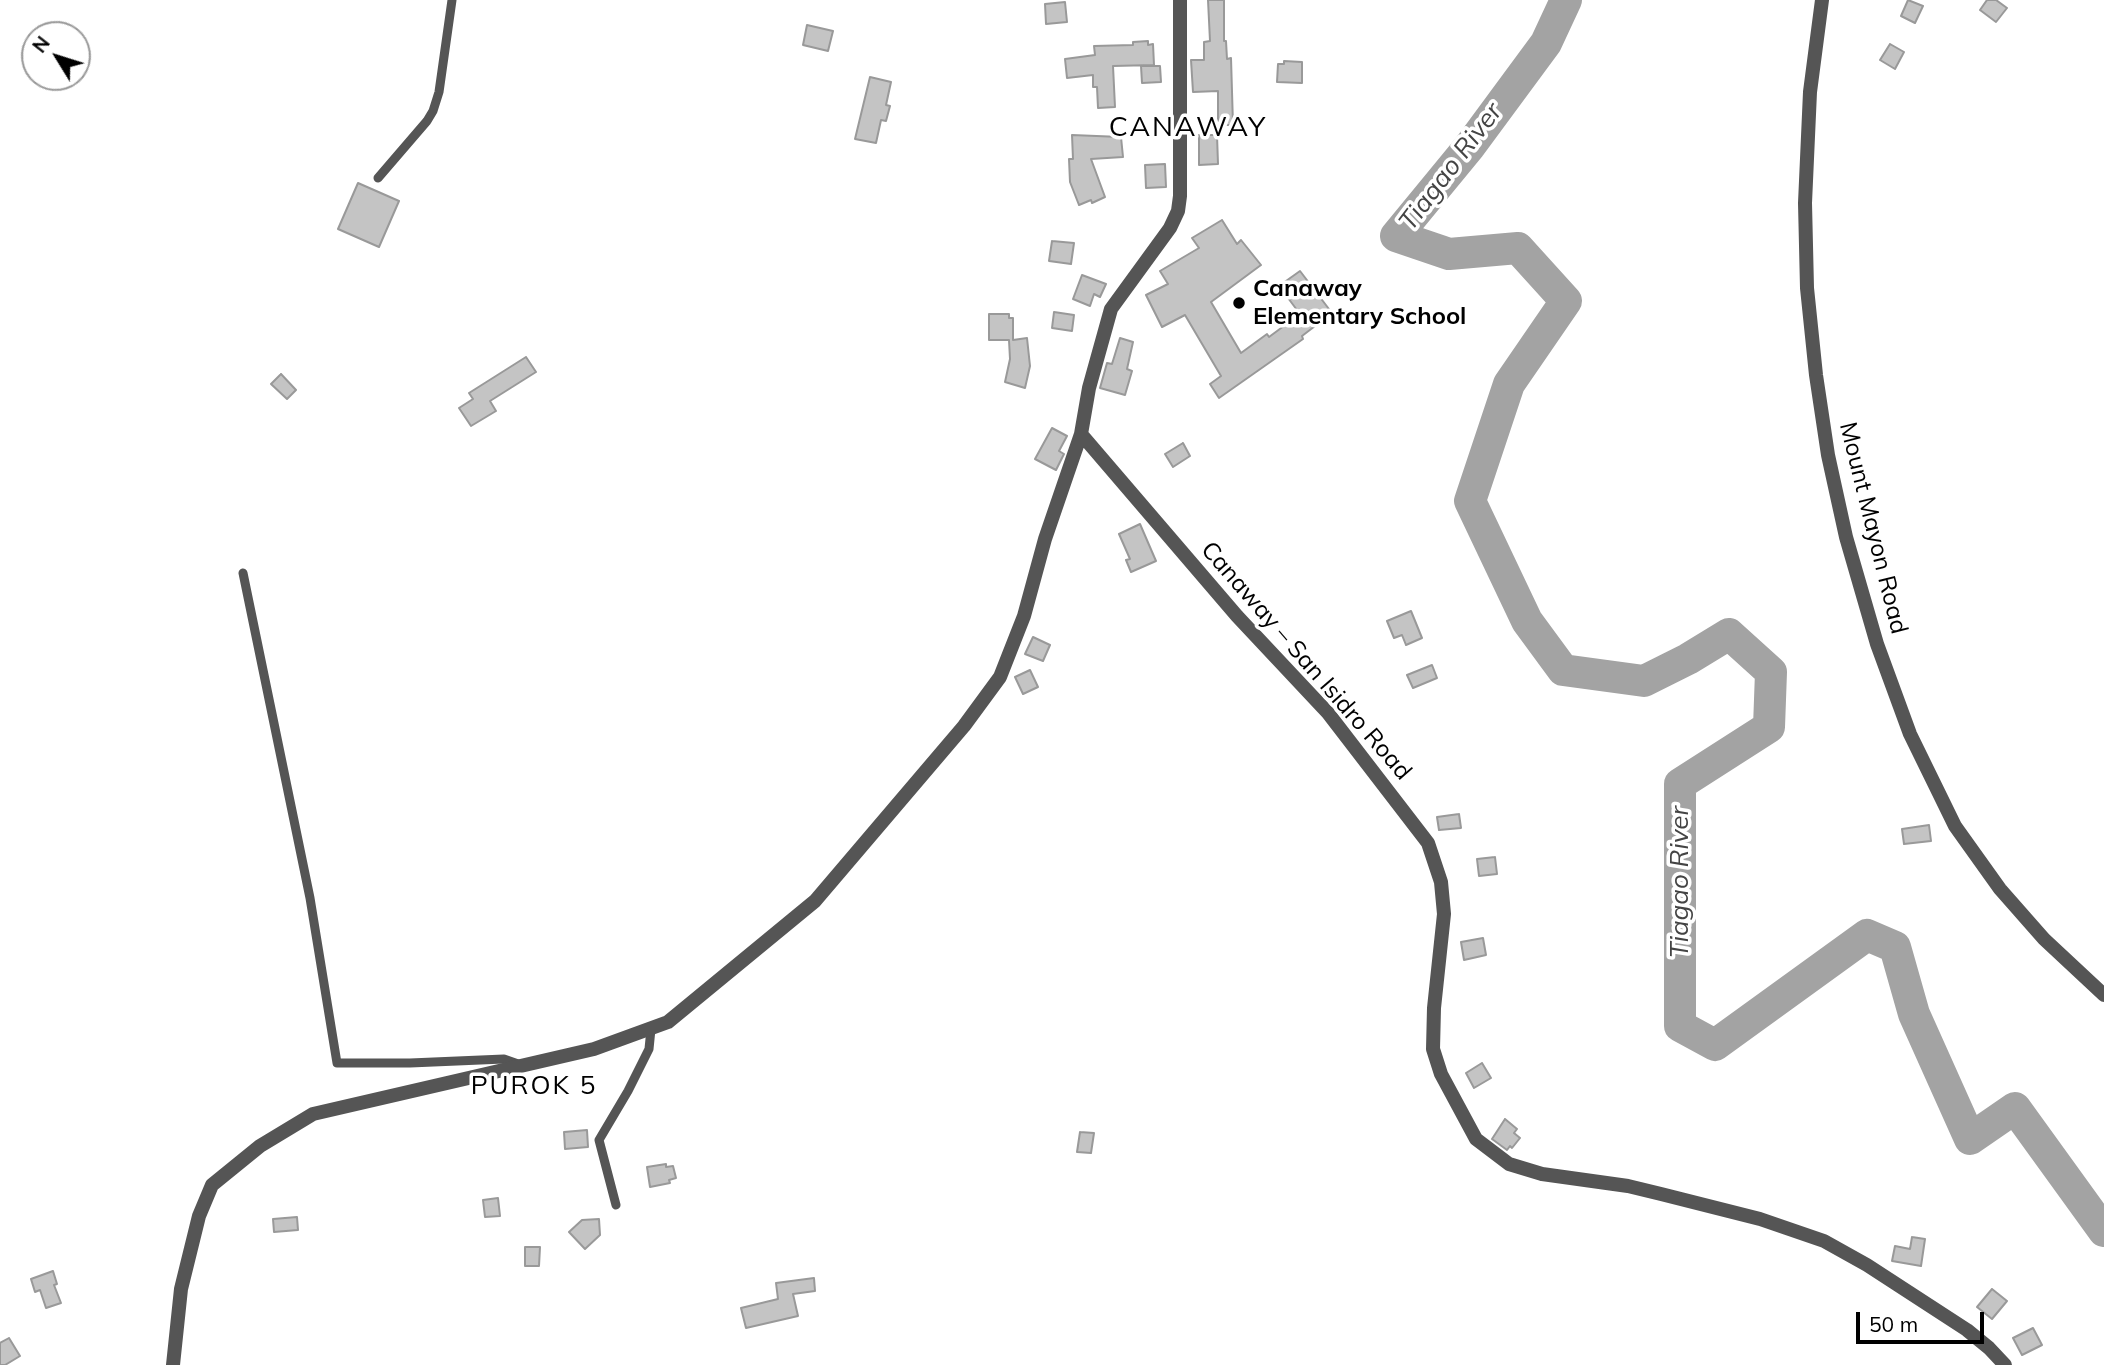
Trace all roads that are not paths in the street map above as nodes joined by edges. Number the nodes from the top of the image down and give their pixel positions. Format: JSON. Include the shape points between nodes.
{"nodes":[{"id":1,"x":452,"y":0,"type":"edge"},
{"id":2,"x":1180,"y":0,"type":"edge"},
{"id":3,"x":1822,"y":0,"type":"edge"},
{"id":4,"x":378,"y":178,"type":"dead end"},
{"id":5,"x":1081,"y":434,"type":"junction"},
{"id":6,"x":243,"y":573,"type":"dead end"},
{"id":7,"x":2104,"y":995,"type":"edge"},
{"id":8,"x":651,"y":1029,"type":"junction"},
{"id":9,"x":525,"y":1067,"type":"junction"},
{"id":10,"x":616,"y":1205,"type":"dead end"},
{"id":11,"x":173,"y":1365,"type":"edge"},
{"id":12,"x":2005,"y":1365,"type":"edge"}],
"edges":[{"from":1,"to":4,"type":"lane","via":[[433,111]]},
{"from":2,"to":5,"type":"street","via":[[1178,211],[1111,310]]},
{"from":3,"to":7,"type":"street","name":"Mount Mayon Road","via":[[1810,92],[1807,288],[1828,455],[1846,537],[1909,734],[1955,826],[2000,889]]},
{"from":5,"to":8,"type":"street","via":[[1000,677],[815,901],[668,1022]]},
{"from":5,"to":12,"type":"street","name":"Canaway – San Isidro Road","via":[[1328,713],[1428,843],[1441,881],[1444,914],[1433,1049],[1441,1074],[1476,1139],[1509,1164],[1542,1174],[1629,1186],[1760,1219],[1824,1241],[1967,1330]]},
{"from":6,"to":9,"type":"lane","via":[[310,898],[337,1063],[504,1059]]},
{"from":8,"to":9,"type":"street"},
{"from":8,"to":10,"type":"lane","via":[[649,1049],[599,1140]]},
{"from":9,"to":11,"type":"street","via":[[313,1114],[260,1146],[212,1185],[199,1216],[181,1289]]}]}
